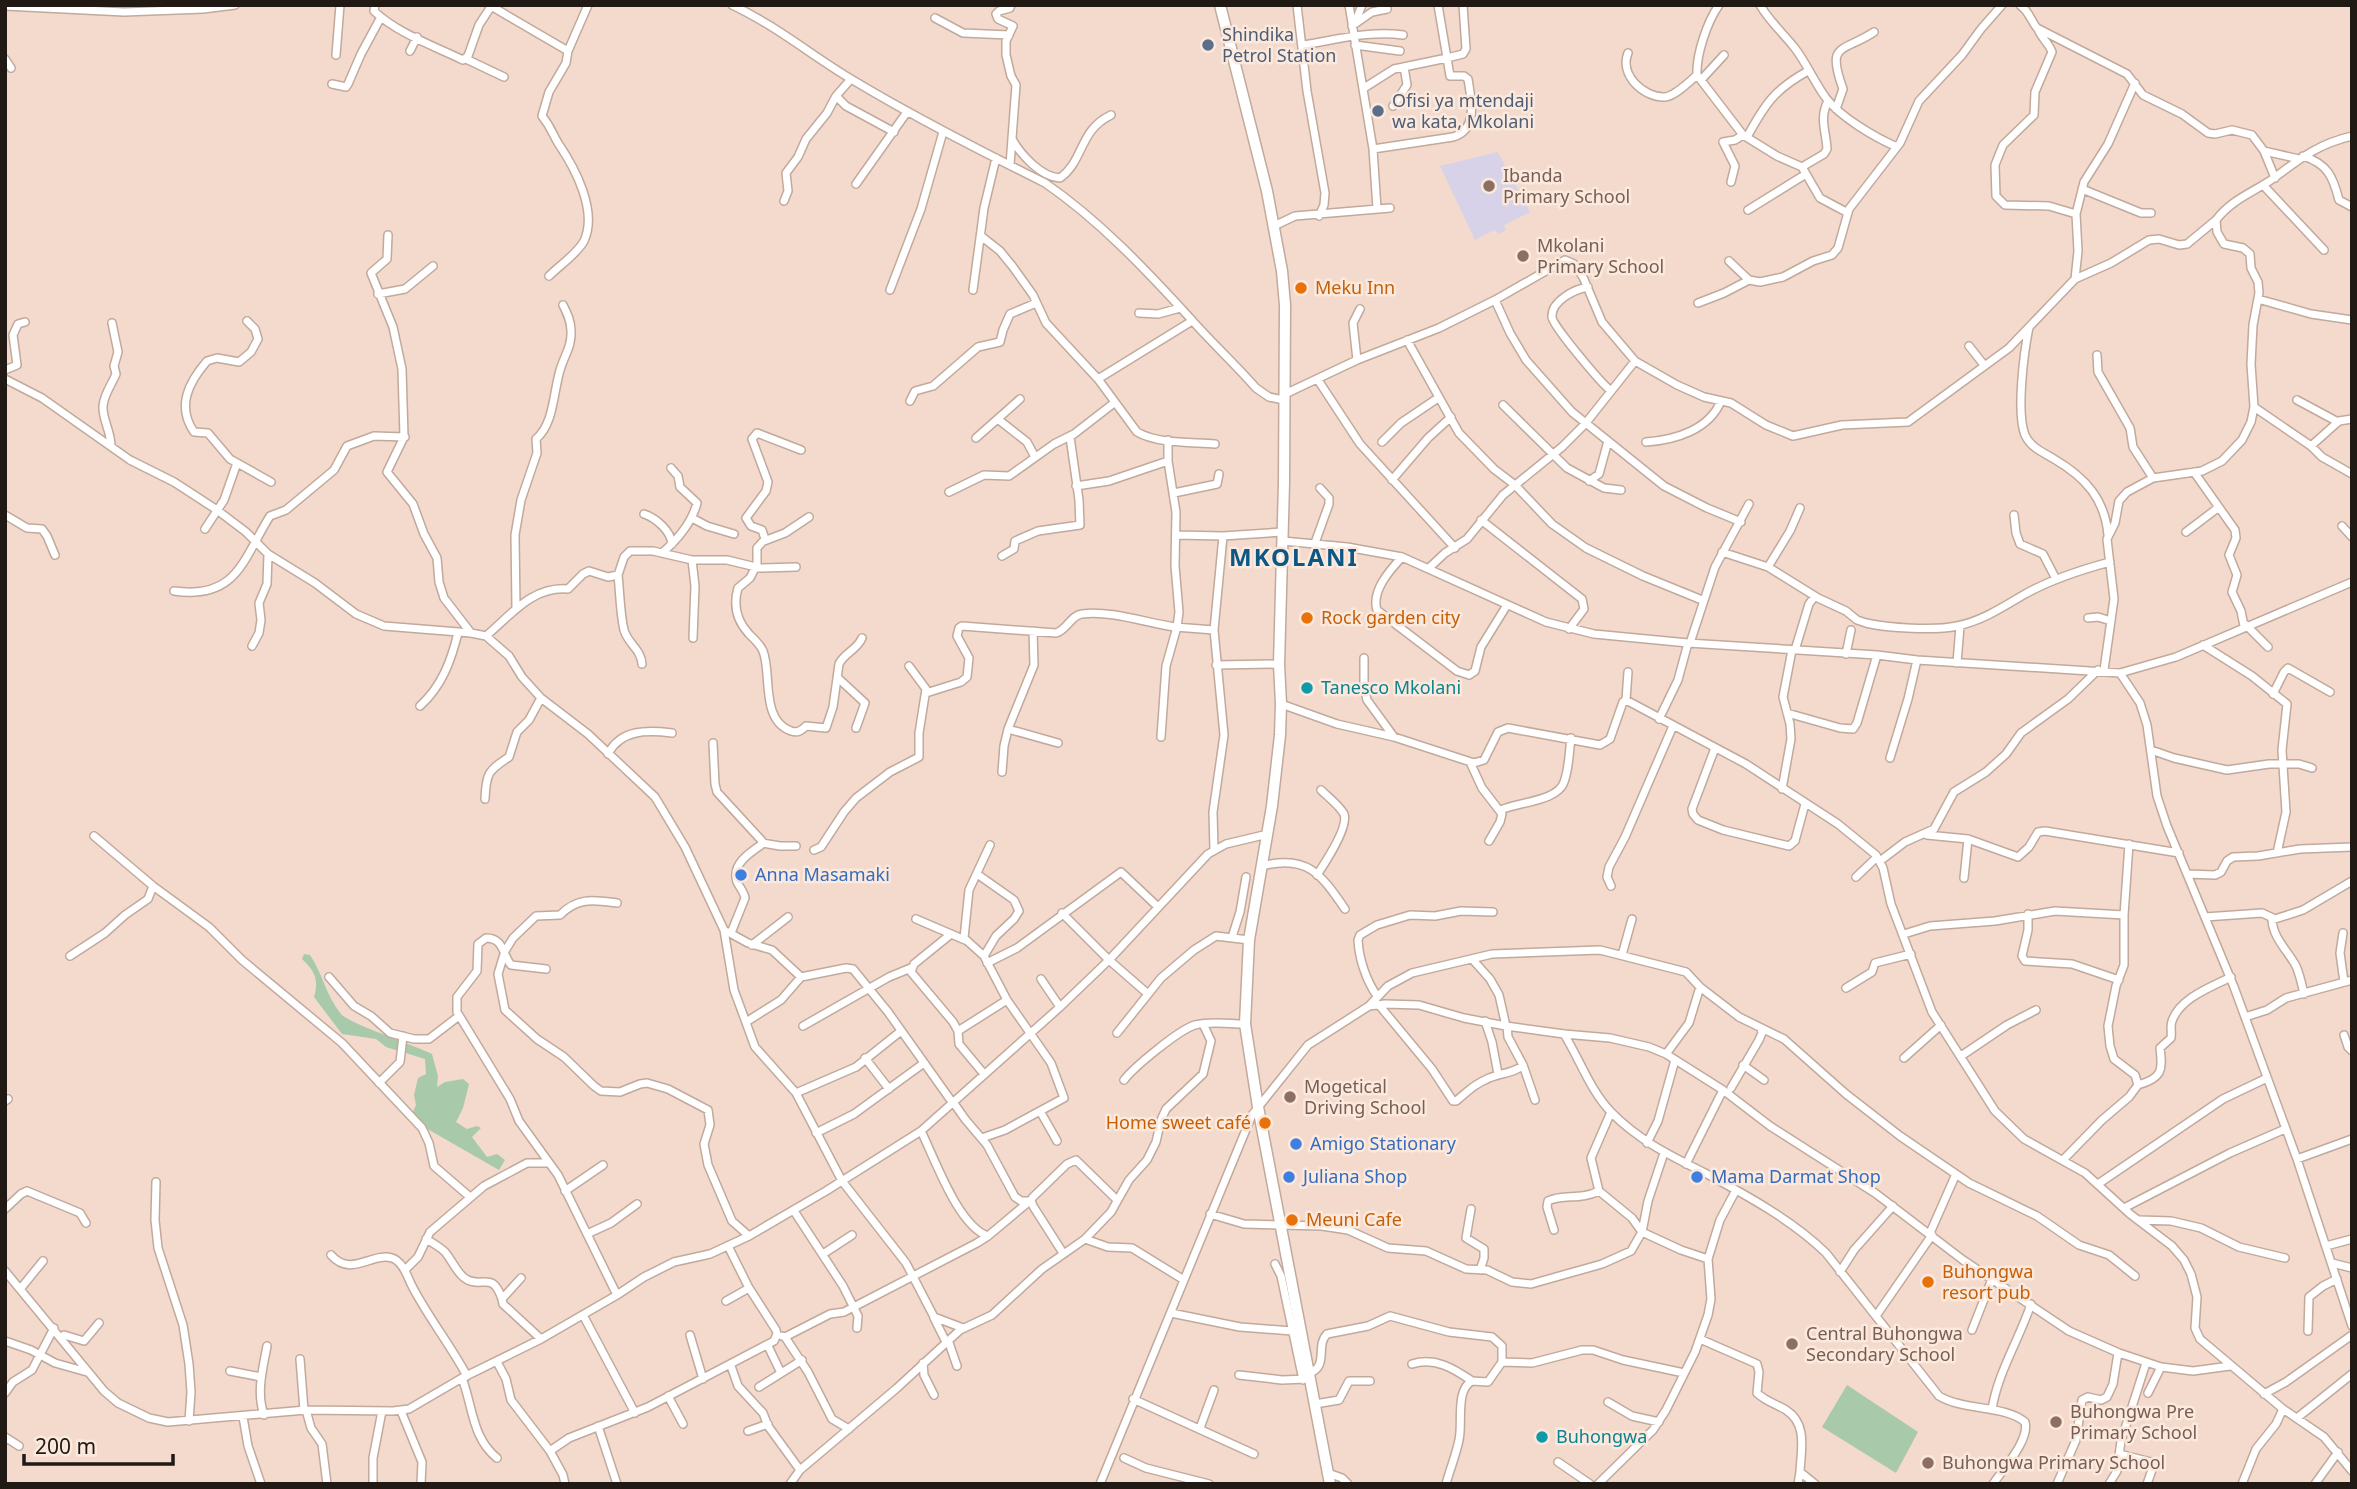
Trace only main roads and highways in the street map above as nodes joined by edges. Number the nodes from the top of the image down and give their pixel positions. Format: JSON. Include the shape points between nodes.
{"nodes":[{"id":1,"x":1220,"y":5,"type":"edge"},
{"id":2,"x":1329,"y":1479,"type":"edge"}],
"edges":[{"from":1,"to":2,"type":"highway","via":[[1274,226],[1284,305],[1281,704],[1277,768],[1250,940],[1245,1024]]}]}
